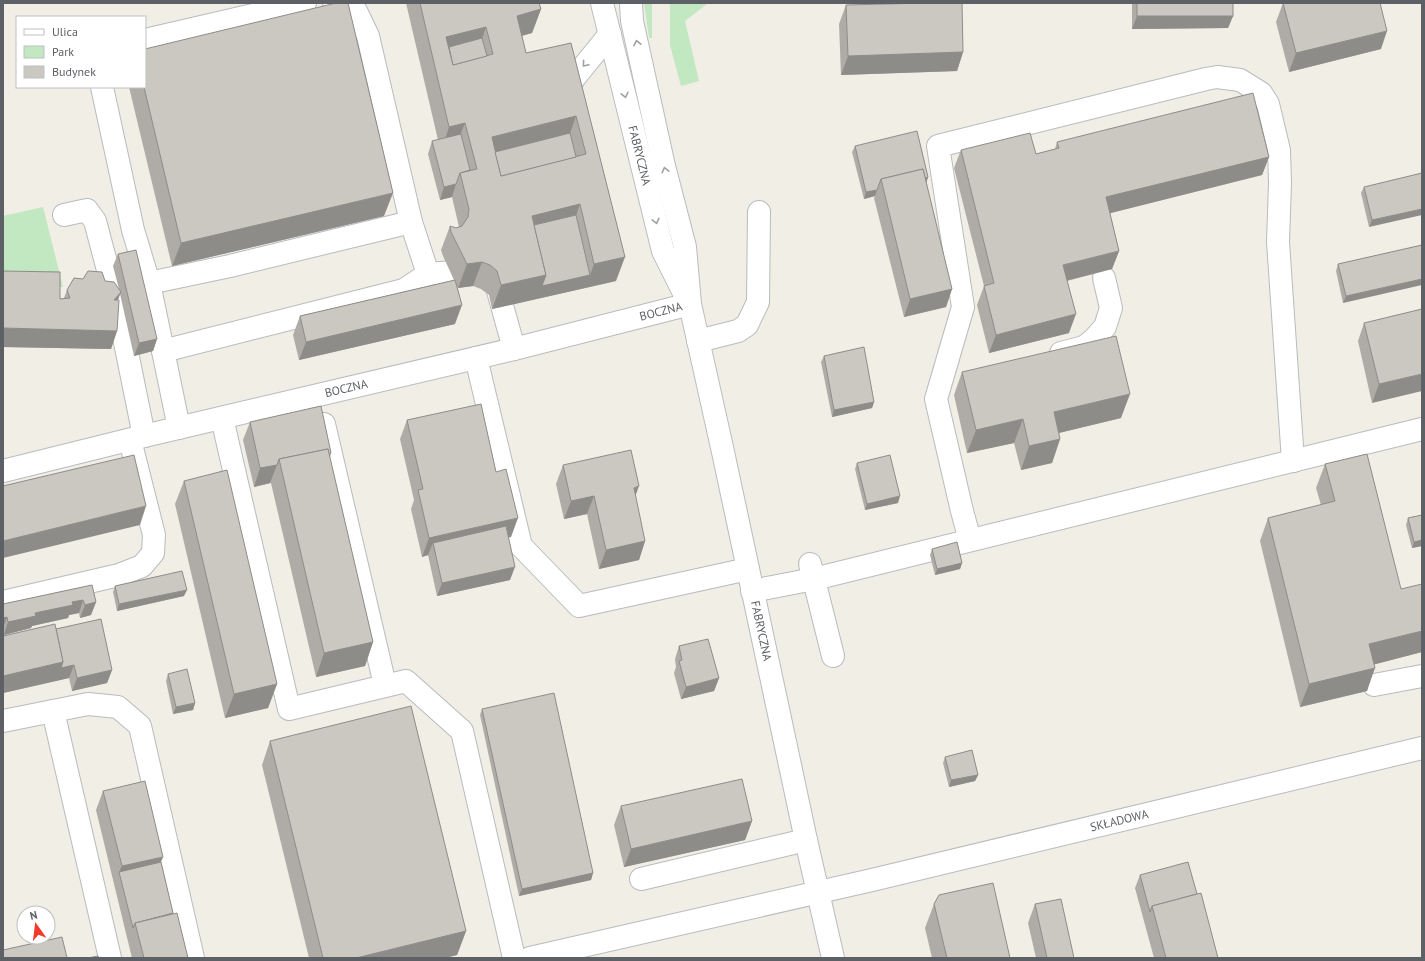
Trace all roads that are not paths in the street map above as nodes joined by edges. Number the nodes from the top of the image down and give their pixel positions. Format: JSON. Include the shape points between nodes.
{"nodes":[{"id":1,"x":305,"y":3,"type":"edge"},
{"id":2,"x":334,"y":3,"type":"edge"},
{"id":3,"x":602,"y":3,"type":"edge"},
{"id":4,"x":631,"y":3,"type":"edge"},
{"id":5,"x":610,"y":34,"type":"junction"},
{"id":6,"x":146,"y":40,"type":"edge"},
{"id":7,"x":102,"y":88,"type":"edge"},
{"id":8,"x":548,"y":110,"type":"edge"},
{"id":9,"x":759,"y":212,"type":"dead end"},
{"id":10,"x":64,"y":215,"type":"dead end"},
{"id":11,"x":412,"y":222,"type":"junction"},
{"id":12,"x":487,"y":247,"type":"edge"},
{"id":13,"x":492,"y":269,"type":"junction"},
{"id":14,"x":428,"y":274,"type":"junction"},
{"id":15,"x":1104,"y":278,"type":"dead end"},
{"id":16,"x":148,"y":283,"type":"junction"},
{"id":17,"x":690,"y":304,"type":"junction"},
{"id":18,"x":698,"y":341,"type":"junction"},
{"id":19,"x":514,"y":349,"type":"junction"},
{"id":20,"x":163,"y":352,"type":"junction"},
{"id":21,"x":476,"y":358,"type":"junction"},
{"id":22,"x":1039,"y":358,"type":"edge"},
{"id":23,"x":964,"y":376,"type":"edge"},
{"id":24,"x":941,"y":382,"type":"junction"},
{"id":25,"x":318,"y":395,"type":"junction"},
{"id":26,"x":222,"y":418,"type":"junction"},
{"id":27,"x":179,"y":428,"type":"junction"},
{"id":28,"x":1422,"y":429,"type":"edge"},
{"id":29,"x":137,"y":438,"type":"junction"},
{"id":30,"x":1293,"y":461,"type":"junction"},
{"id":31,"x":3,"y":471,"type":"edge"},
{"id":32,"x":970,"y":540,"type":"junction"},
{"id":33,"x":748,"y":569,"type":"junction"},
{"id":34,"x":812,"y":572,"type":"junction"},
{"id":35,"x":752,"y":591,"type":"junction"},
{"id":36,"x":3,"y":602,"type":"edge"},
{"id":37,"x":833,"y":656,"type":"dead end"},
{"id":38,"x":1422,"y":676,"type":"edge"},
{"id":39,"x":1374,"y":684,"type":"edge"},
{"id":40,"x":385,"y":685,"type":"junction"},
{"id":41,"x":53,"y":711,"type":"junction"},
{"id":42,"x":3,"y":721,"type":"edge"},
{"id":43,"x":1422,"y":748,"type":"edge"},
{"id":44,"x":806,"y":840,"type":"junction"},
{"id":45,"x":641,"y":879,"type":"dead end"},
{"id":46,"x":817,"y":893,"type":"junction"},
{"id":47,"x":110,"y":958,"type":"edge"},
{"id":48,"x":193,"y":958,"type":"edge"},
{"id":49,"x":514,"y":958,"type":"edge"},
{"id":50,"x":530,"y":958,"type":"edge"},
{"id":51,"x":832,"y":958,"type":"edge"}],
"edges":[{"from":1,"to":6,"type":"street"},
{"from":2,"to":11,"type":"street","via":[[356,11],[368,36]]},
{"from":3,"to":5,"type":"street","name":"FABRYCZNA"},
{"from":17,"to":4,"type":"street","name":"FABRYCZNA","one_way":true,"via":[[684,247],[632,21]]},
{"from":5,"to":8,"type":"street","one_way":true,"via":[[574,77],[569,89],[555,107]]},
{"from":5,"to":17,"type":"street","name":"FABRYCZNA","one_way":true,"via":[[663,251]]},
{"from":7,"to":16,"type":"street","via":[[133,230]]},
{"from":9,"to":18,"type":"street","via":[[758,302],[747,325],[726,335]]},
{"from":10,"to":29,"type":"street","via":[[87,210],[95,221],[118,308]]},
{"from":11,"to":14,"type":"street"},
{"from":11,"to":16,"type":"street"},
{"from":12,"to":13,"type":"street"},
{"from":13,"to":14,"type":"street"},
{"from":13,"to":19,"type":"street"},
{"from":14,"to":20,"type":"street","via":[[404,290]]},
{"from":15,"to":22,"type":"street","via":[[1110,308],[1105,327],[1084,347]]},
{"from":16,"to":20,"type":"street"},
{"from":17,"to":18,"type":"street","name":"FABRYCZNA"},
{"from":17,"to":19,"type":"street","name":"BOCZNA"},
{"from":18,"to":33,"type":"street","name":"FABRYCZNA"},
{"from":19,"to":21,"type":"street","name":"BOCZNA"},
{"from":20,"to":27,"type":"street"},
{"from":21,"to":25,"type":"street","name":"BOCZNA"},
{"from":21,"to":33,"type":"street","via":[[521,546],[579,606]]},
{"from":23,"to":24,"type":"street"},
{"from":24,"to":30,"type":"street","via":[[963,307],[938,146],[1206,79],[1229,77],[1240,80],[1260,93],[1268,104],[1279,150],[1278,242]]},
{"from":24,"to":32,"type":"street","via":[[936,399]]},
{"from":25,"to":26,"type":"street","name":"BOCZNA"},
{"from":25,"to":40,"type":"street"},
{"from":26,"to":27,"type":"street","name":"BOCZNA"},
{"from":26,"to":40,"type":"street","via":[[289,709]]},
{"from":27,"to":29,"type":"street","name":"BOCZNA"},
{"from":28,"to":30,"type":"street"},
{"from":29,"to":31,"type":"street","name":"BOCZNA"},
{"from":29,"to":36,"type":"street","via":[[154,535],[153,553],[142,566],[119,575]]},
{"from":30,"to":32,"type":"street"},
{"from":32,"to":34,"type":"street"},
{"from":33,"to":35,"type":"street","name":"FABRYCZNA"},
{"from":34,"to":35,"type":"street"},
{"from":34,"to":37,"type":"street"},
{"from":35,"to":44,"type":"street","name":"FABRYCZNA"},
{"from":38,"to":39,"type":"street"},
{"from":40,"to":49,"type":"street","via":[[406,681],[462,731]]},
{"from":41,"to":42,"type":"street"},
{"from":41,"to":47,"type":"street"},
{"from":41,"to":48,"type":"street","via":[[88,704],[118,707],[140,726]]},
{"from":43,"to":46,"type":"street","name":"SKŁADOWA"},
{"from":44,"to":45,"type":"street"},
{"from":44,"to":46,"type":"street","name":"FABRYCZNA"},
{"from":46,"to":50,"type":"street","name":"SKŁADOWA"},
{"from":46,"to":51,"type":"street","name":"FABRYCZNA"}]}
